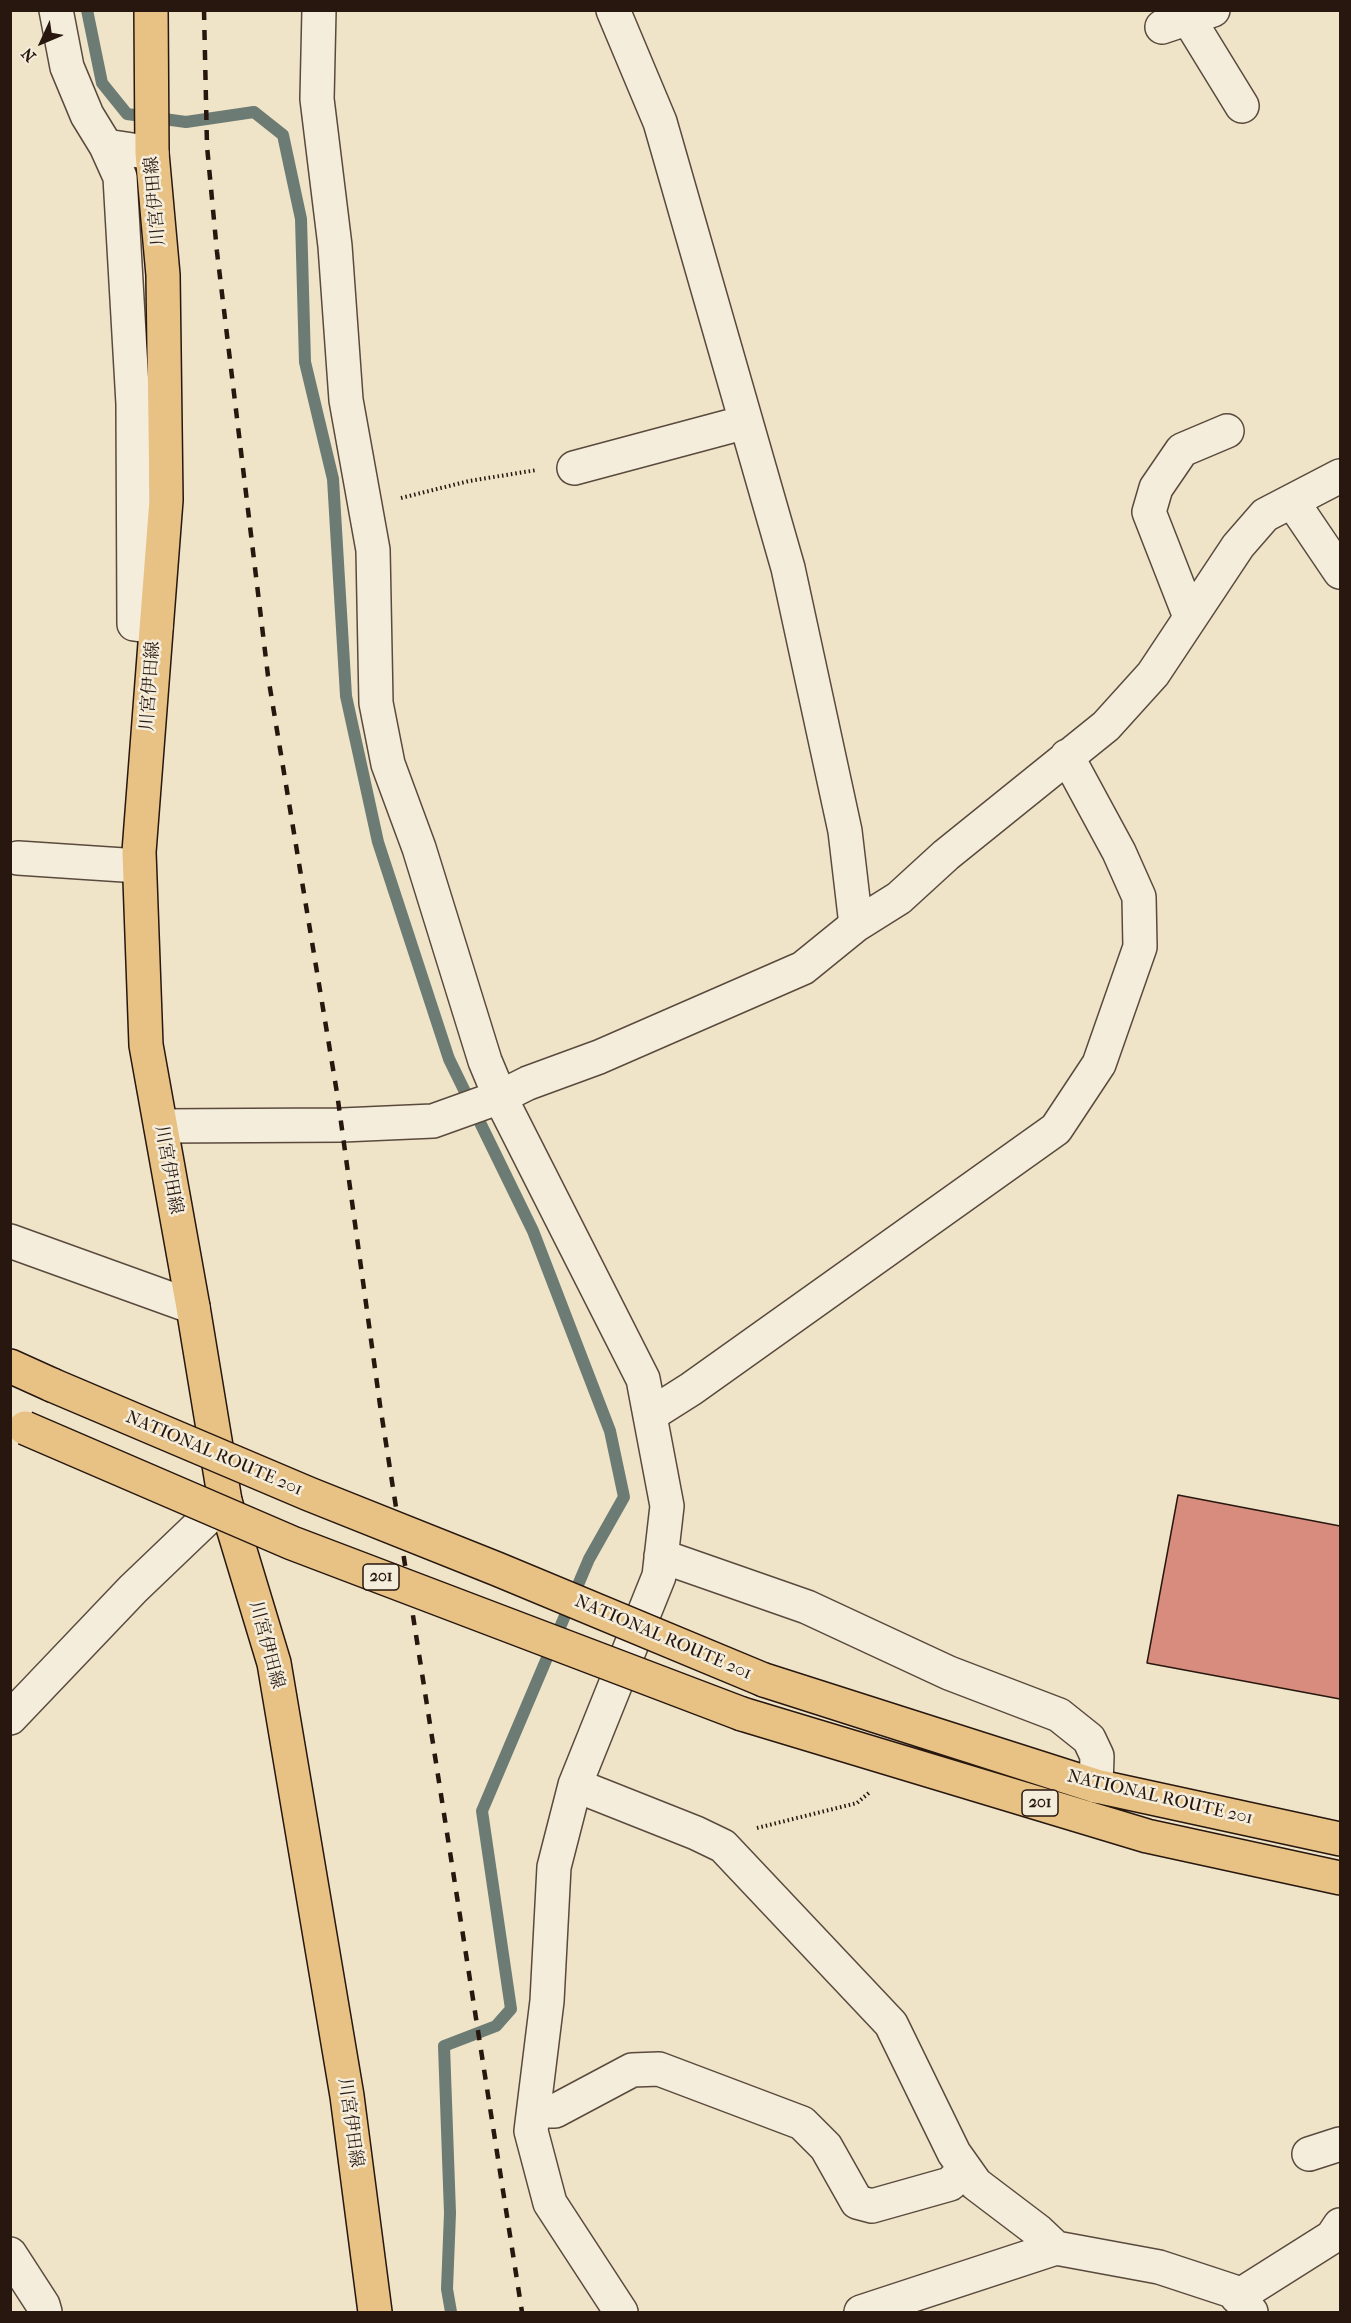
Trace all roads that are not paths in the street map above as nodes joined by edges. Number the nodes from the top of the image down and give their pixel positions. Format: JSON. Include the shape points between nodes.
{"nodes":[{"id":1,"x":56,"y":10,"type":"edge"},
{"id":2,"x":151,"y":10,"type":"edge"},
{"id":3,"x":319,"y":10,"type":"edge"},
{"id":4,"x":613,"y":10,"type":"edge"},
{"id":5,"x":1188,"y":18,"type":"edge"},
{"id":6,"x":1242,"y":106,"type":"dead end"},
{"id":7,"x":106,"y":146,"type":"junction"},
{"id":8,"x":152,"y":153,"type":"junction"},
{"id":9,"x":746,"y":422,"type":"junction"},
{"id":10,"x":1227,"y":431,"type":"dead end"},
{"id":11,"x":574,"y":468,"type":"road end"},
{"id":12,"x":1341,"y":476,"type":"edge"},
{"id":13,"x":1292,"y":501,"type":"junction"},
{"id":14,"x":1341,"y":572,"type":"edge"},
{"id":15,"x":1190,"y":617,"type":"junction"},
{"id":16,"x":156,"y":627,"type":"junction"},
{"id":17,"x":1066,"y":756,"type":"junction"},
{"id":18,"x":18,"y":858,"type":"dead end"},
{"id":19,"x":139,"y":866,"type":"junction"},
{"id":20,"x":856,"y":925,"type":"junction"},
{"id":21,"x":500,"y":1097,"type":"junction"},
{"id":22,"x":161,"y":1126,"type":"junction"},
{"id":23,"x":10,"y":1241,"type":"edge"},
{"id":24,"x":193,"y":1307,"type":"junction"},
{"id":25,"x":10,"y":1366,"type":"edge"},
{"id":26,"x":650,"y":1415,"type":"junction"},
{"id":27,"x":18,"y":1425,"type":"edge"},
{"id":28,"x":225,"y":1502,"type":"junction"},
{"id":29,"x":661,"y":1556,"type":"junction"},
{"id":30,"x":10,"y":1718,"type":"edge"},
{"id":31,"x":575,"y":1785,"type":"junction"},
{"id":32,"x":1096,"y":1786,"type":"junction"},
{"id":33,"x":1341,"y":1839,"type":"edge"},
{"id":34,"x":1341,"y":1878,"type":"edge"},
{"id":35,"x":534,"y":2111,"type":"junction"},
{"id":36,"x":1341,"y":2144,"type":"edge"},
{"id":37,"x":1309,"y":2154,"type":"dead end"},
{"id":38,"x":965,"y":2169,"type":"junction"},
{"id":39,"x":1341,"y":2225,"type":"edge"},
{"id":40,"x":1056,"y":2248,"type":"junction"},
{"id":41,"x":10,"y":2254,"type":"edge"},
{"id":42,"x":1244,"y":2305,"type":"edge"},
{"id":43,"x":45,"y":2313,"type":"edge"},
{"id":44,"x":375,"y":2313,"type":"edge"},
{"id":45,"x":621,"y":2313,"type":"edge"},
{"id":46,"x":861,"y":2313,"type":"edge"}],
"edges":[{"from":1,"to":7,"type":"street","via":[[67,67],[87,115]]},
{"from":2,"to":8,"type":"main road","name":"川宮伊田線"},
{"from":3,"to":21,"type":"street","via":[[317,99],[335,246],[346,399],[373,550],[376,703],[388,764]]},
{"from":4,"to":9,"type":"street","via":[[660,122]]},
{"from":5,"to":6,"type":"street"},
{"from":7,"to":8,"type":"street"},
{"from":7,"to":16,"type":"street","via":[[120,177],[121,189],[133,404],[134,624]]},
{"from":8,"to":16,"type":"main road","name":"川宮伊田線","via":[[163,275],[166,500]]},
{"from":9,"to":11,"type":"street"},
{"from":9,"to":20,"type":"street","via":[[791,579],[845,831]]},
{"from":10,"to":15,"type":"street","via":[[1182,450],[1156,488],[1149,512]]},
{"from":12,"to":13,"type":"street"},
{"from":13,"to":14,"type":"street"},
{"from":13,"to":15,"type":"street","via":[[1266,515],[1238,546]]},
{"from":15,"to":17,"type":"street","via":[[1153,674],[1106,726]]},
{"from":16,"to":19,"type":"main road","name":"川宮伊田線"},
{"from":17,"to":20,"type":"street","via":[[899,898]]},
{"from":17,"to":26,"type":"street","via":[[1139,897],[1140,947],[1099,1064],[1056,1129]]},
{"from":18,"to":19,"type":"street"},
{"from":19,"to":22,"type":"main road","name":"川宮伊田線","via":[[146,1045]]},
{"from":20,"to":21,"type":"street","via":[[803,968]]},
{"from":21,"to":22,"type":"street","via":[[433,1121]]},
{"from":21,"to":26,"type":"street","via":[[643,1379]]},
{"from":22,"to":24,"type":"main road","name":"川宮伊田線"},
{"from":23,"to":24,"type":"street"},
{"from":24,"to":28,"type":"main road","name":"川宮伊田線"},
{"from":25,"to":32,"type":"main road","name":"NATIONAL ROUTE 201","number":"201","bridge":true,"via":[[309,1494],[764,1680]]},
{"from":26,"to":29,"type":"street","via":[[667,1506]]},
{"from":27,"to":34,"type":"main road","name":"NATIONAL ROUTE 201","number":"201","bridge":true,"via":[[292,1543],[742,1714],[1147,1836]]},
{"from":28,"to":30,"type":"street","via":[[132,1589]]},
{"from":28,"to":44,"type":"main road","name":"川宮伊田線","via":[[274,1663],[347,2096]]},
{"from":29,"to":31,"type":"street","via":[[659,1576]]},
{"from":29,"to":32,"type":"street","via":[[807,1607],[949,1673],[1059,1715],[1089,1739],[1097,1756]]},
{"from":31,"to":35,"type":"street","via":[[554,1867],[547,2001]]},
{"from":31,"to":38,"type":"street","via":[[723,1846],[891,2024]]},
{"from":32,"to":33,"type":"main road","name":"NATIONAL ROUTE 201","number":"201"},
{"from":35,"to":38,"type":"street","via":[[555,2111],[632,2070],[659,2069],[802,2123],[826,2147],[857,2202],[872,2206],[950,2184]]},
{"from":35,"to":45,"type":"street","via":[[531,2131],[550,2203]]},
{"from":36,"to":37,"type":"street"},
{"from":38,"to":40,"type":"street","via":[[976,2184]]},
{"from":39,"to":42,"type":"street","via":[[1332,2237]]},
{"from":40,"to":42,"type":"street","via":[[1159,2267],[1232,2291]]},
{"from":40,"to":46,"type":"street"},
{"from":41,"to":43,"type":"street"}]}
